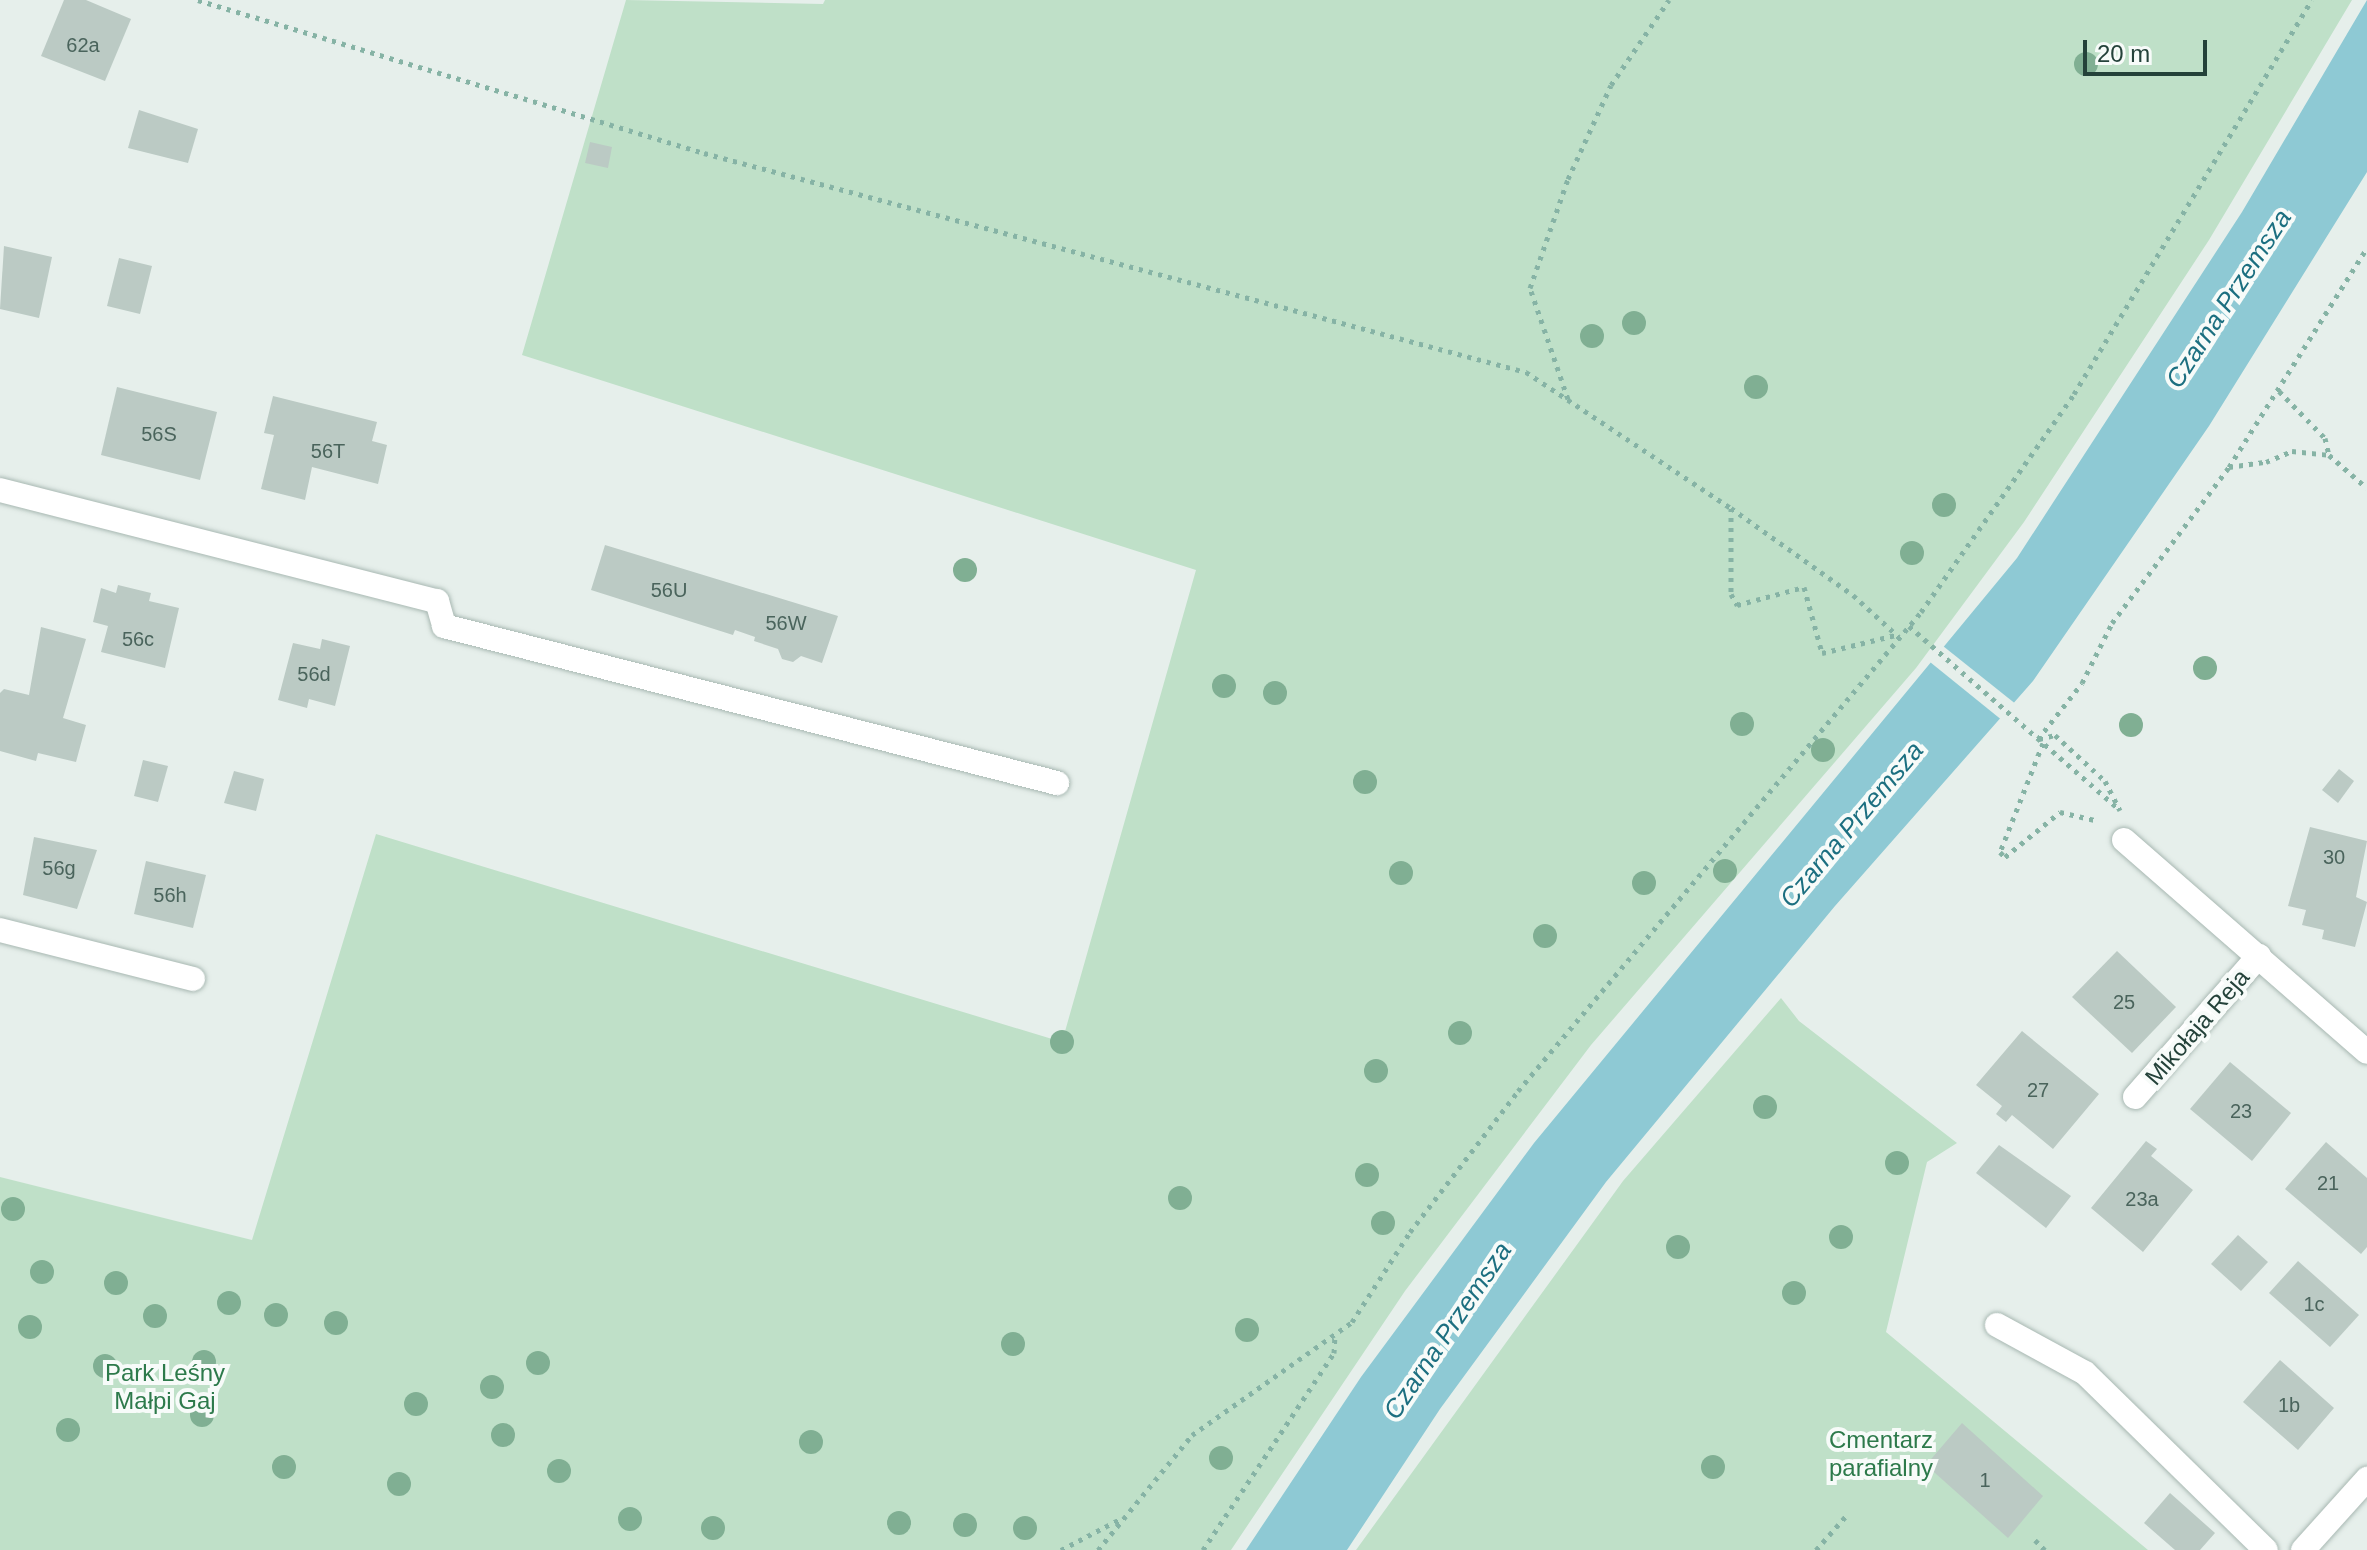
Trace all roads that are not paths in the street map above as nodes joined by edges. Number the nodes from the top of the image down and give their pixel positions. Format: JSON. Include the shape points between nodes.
{"nodes":[{"id":1,"x":0,"y":490,"type":"edge"},
{"id":2,"x":1057,"y":783,"type":"dead end"},
{"id":3,"x":2124,"y":840,"type":"dead end"},
{"id":4,"x":0,"y":930,"type":"edge"},
{"id":5,"x":2259,"y":956,"type":"junction"},
{"id":6,"x":193,"y":979,"type":"dead end"},
{"id":7,"x":2367,"y":1052,"type":"edge"},
{"id":8,"x":2135,"y":1097,"type":"dead end"},
{"id":9,"x":1997,"y":1325,"type":"dead end"},
{"id":10,"x":2367,"y":1479,"type":"edge"},
{"id":11,"x":2266,"y":1550,"type":"edge"},
{"id":12,"x":2303,"y":1550,"type":"edge"}],
"edges":[{"from":1,"to":2,"type":"street","via":[[437,601],[444,626]]},
{"from":3,"to":5,"type":"street","name":"Mikołaja Reja"},
{"from":4,"to":6,"type":"street"},
{"from":5,"to":7,"type":"street","name":"Mikołaja Reja"},
{"from":5,"to":8,"type":"street","name":"Mikołaja Reja"},
{"from":9,"to":11,"type":"street","via":[[2085,1373]]},
{"from":10,"to":12,"type":"street"}]}
